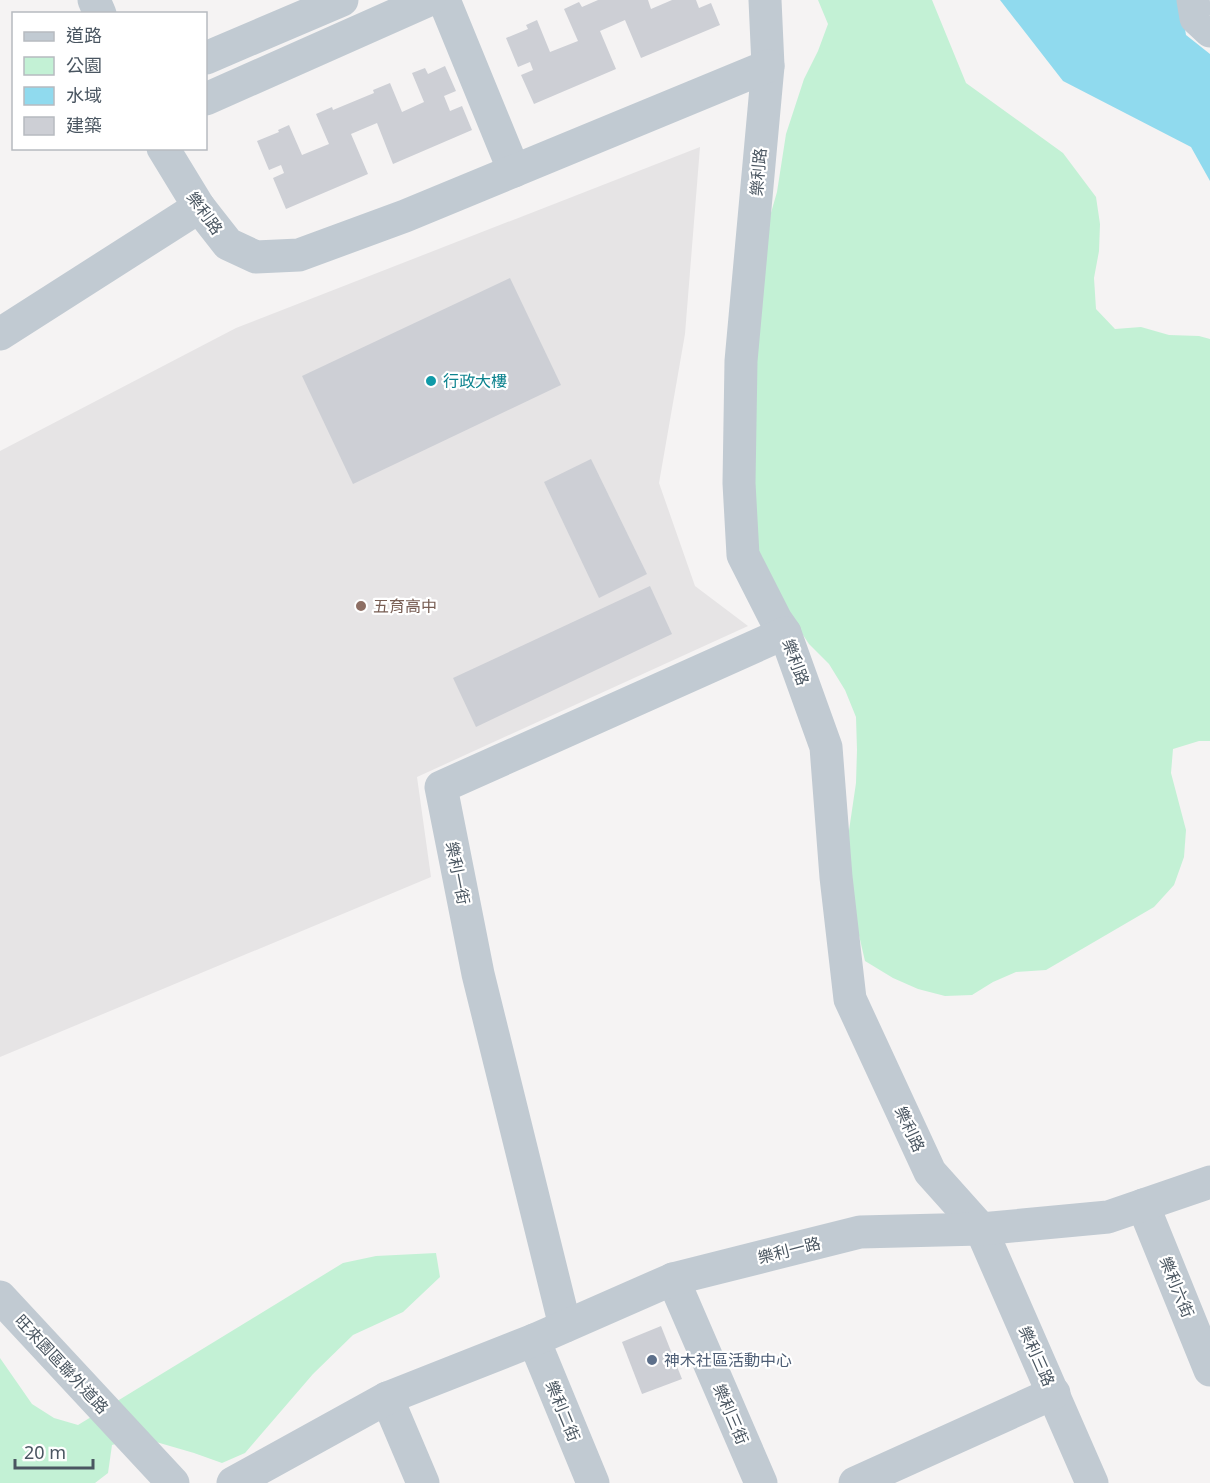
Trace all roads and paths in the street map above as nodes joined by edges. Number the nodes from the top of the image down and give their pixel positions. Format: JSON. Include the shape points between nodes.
{"nodes":[{"id":1,"x":342,"y":0,"type":"edge"},
{"id":2,"x":429,"y":0,"type":"edge"},
{"id":3,"x":444,"y":0,"type":"edge"},
{"id":4,"x":765,"y":0,"type":"edge"},
{"id":5,"x":1193,"y":0,"type":"edge"},
{"id":6,"x":1210,"y":31,"type":"edge"},
{"id":7,"x":207,"y":58,"type":"edge"},
{"id":8,"x":768,"y":66,"type":"junction"},
{"id":9,"x":207,"y":99,"type":"edge"},
{"id":10,"x":164,"y":150,"type":"edge"},
{"id":11,"x":514,"y":171,"type":"junction"},
{"id":12,"x":199,"y":207,"type":"junction"},
{"id":13,"x":0,"y":334,"type":"edge"},
{"id":14,"x":785,"y":633,"type":"junction"},
{"id":15,"x":1210,"y":1182,"type":"edge"},
{"id":16,"x":1143,"y":1205,"type":"junction"},
{"id":17,"x":981,"y":1229,"type":"junction"},
{"id":18,"x":673,"y":1279,"type":"junction"},
{"id":19,"x":0,"y":1297,"type":"edge"},
{"id":20,"x":565,"y":1326,"type":"junction"},
{"id":21,"x":534,"y":1340,"type":"junction"},
{"id":22,"x":1210,"y":1370,"type":"edge"},
{"id":23,"x":1053,"y":1393,"type":"junction"},
{"id":24,"x":387,"y":1398,"type":"junction"},
{"id":25,"x":915,"y":1471,"type":"edge"},
{"id":26,"x":173,"y":1483,"type":"edge"},
{"id":27,"x":233,"y":1483,"type":"edge"},
{"id":28,"x":423,"y":1483,"type":"edge"},
{"id":29,"x":592,"y":1483,"type":"edge"},
{"id":30,"x":761,"y":1483,"type":"edge"},
{"id":31,"x":855,"y":1483,"type":"edge"},
{"id":32,"x":1092,"y":1483,"type":"edge"}],
"edges":[{"from":1,"to":7,"type":"street"},
{"from":2,"to":9,"type":"street"},
{"from":3,"to":11,"type":"street"},
{"from":4,"to":8,"type":"street","name":"樂利路"},
{"from":5,"to":6,"type":"street","via":[[1196,18]]},
{"from":8,"to":11,"type":"street","name":"樂利路"},
{"from":8,"to":14,"type":"street","name":"樂利路","via":[[741,361],[739,483],[743,555]]},
{"from":10,"to":12,"type":"street","name":"樂利路"},
{"from":11,"to":12,"type":"street","name":"樂利路","via":[[299,255],[256,257],[228,244]]},
{"from":12,"to":13,"type":"street"},
{"from":14,"to":17,"type":"street","name":"樂利路","via":[[826,747],[850,999],[930,1172]]},
{"from":14,"to":20,"type":"street","name":"樂利一街","via":[[441,788],[478,974]]},
{"from":15,"to":16,"type":"street","name":"樂利一路"},
{"from":16,"to":17,"type":"street","name":"樂利一路","via":[[1108,1217]]},
{"from":16,"to":22,"type":"street","name":"樂利六街"},
{"from":17,"to":18,"type":"street","name":"樂利一路","via":[[861,1232]]},
{"from":17,"to":23,"type":"street","name":"樂利三路"},
{"from":18,"to":20,"type":"street","name":"樂利一路"},
{"from":18,"to":30,"type":"street","name":"樂利三街"},
{"from":19,"to":26,"type":"street","name":"旺來園區聯外道路"},
{"from":20,"to":21,"type":"street","name":"樂利一路"},
{"from":21,"to":24,"type":"street","name":"樂利一路"},
{"from":21,"to":29,"type":"street","name":"樂利二街"},
{"from":23,"to":25,"type":"street"},
{"from":23,"to":32,"type":"street","name":"樂利三路"},
{"from":24,"to":27,"type":"street","name":"樂利一路"},
{"from":24,"to":28,"type":"street"},
{"from":25,"to":31,"type":"street"}]}
